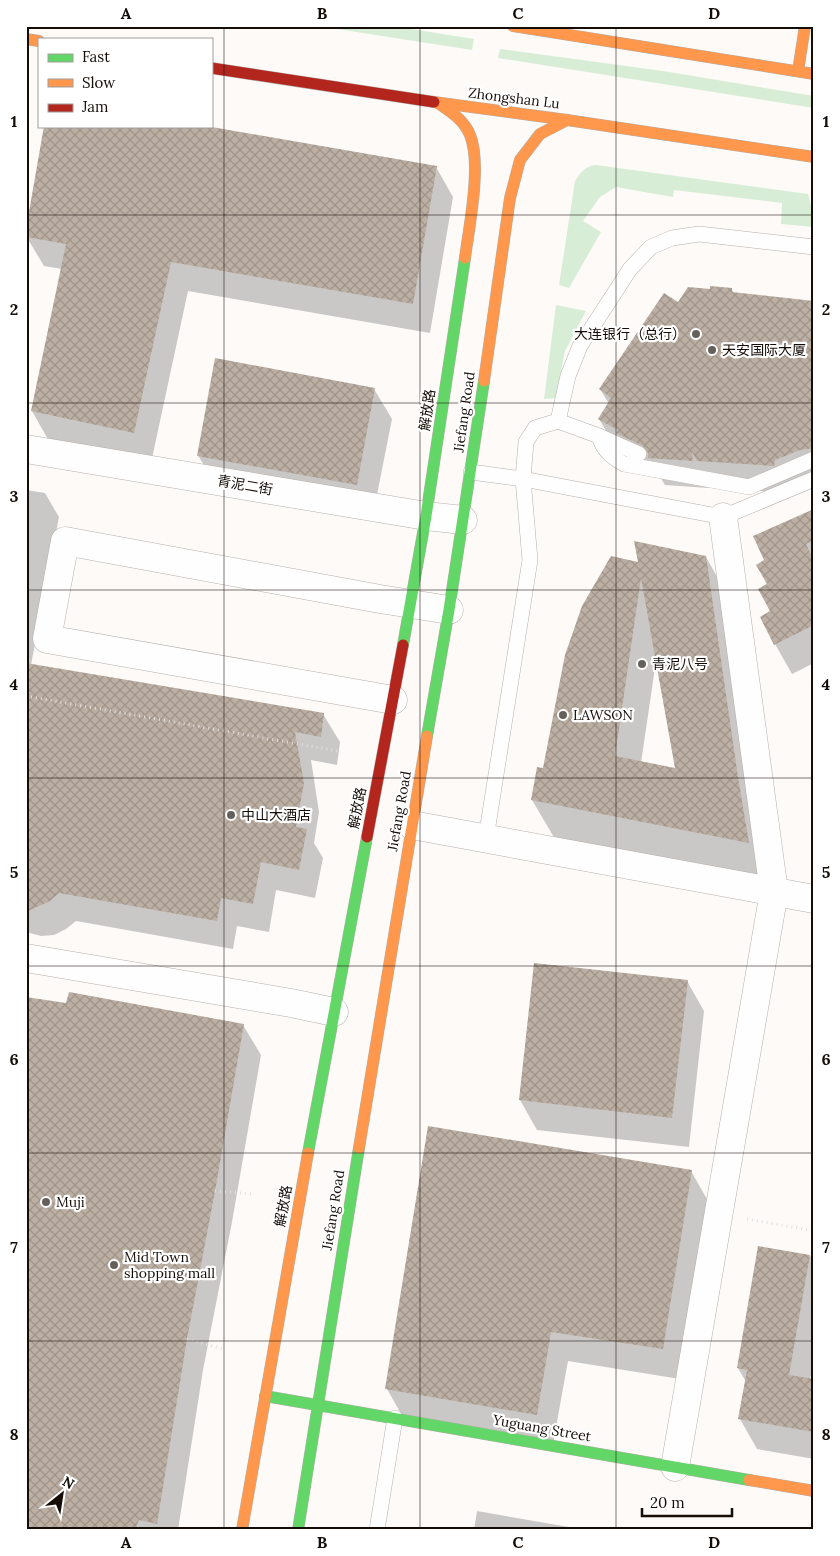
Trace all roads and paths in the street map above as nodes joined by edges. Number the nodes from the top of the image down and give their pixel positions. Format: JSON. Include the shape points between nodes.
{"nodes":[{"id":1,"x":514,"y":26,"type":"edge"},
{"id":2,"x":805,"y":26,"type":"edge"},
{"id":3,"x":212,"y":68,"type":"edge"},
{"id":4,"x":798,"y":71,"type":"junction"},
{"id":5,"x":814,"y":74,"type":"edge"},
{"id":6,"x":438,"y":103,"type":"junction"},
{"id":7,"x":567,"y":120,"type":"junction"},
{"id":8,"x":814,"y":157,"type":"edge"},
{"id":9,"x":814,"y":247,"type":"edge"},
{"id":10,"x":558,"y":421,"type":"junction"},
{"id":11,"x":599,"y":436,"type":"junction"},
{"id":12,"x":26,"y":449,"type":"edge"},
{"id":13,"x":639,"y":454,"type":"dead end"},
{"id":14,"x":814,"y":459,"type":"edge"},
{"id":15,"x":471,"y":472,"type":"junction"},
{"id":16,"x":523,"y":479,"type":"junction"},
{"id":17,"x":814,"y":479,"type":"edge"},
{"id":18,"x":426,"y":516,"type":"junction"},
{"id":19,"x":723,"y":517,"type":"junction"},
{"id":20,"x":463,"y":520,"type":"junction"},
{"id":21,"x":410,"y":604,"type":"junction"},
{"id":22,"x":450,"y":610,"type":"junction"},
{"id":23,"x":26,"y":696,"type":"edge"},
{"id":24,"x":393,"y":700,"type":"junction"},
{"id":25,"x":338,"y":751,"type":"dead end"},
{"id":26,"x":412,"y":825,"type":"junction"},
{"id":27,"x":486,"y":838,"type":"junction"},
{"id":28,"x":774,"y":892,"type":"junction"},
{"id":29,"x":814,"y":899,"type":"edge"},
{"id":30,"x":26,"y":958,"type":"edge"},
{"id":31,"x":334,"y":1012,"type":"junction"},
{"id":32,"x":215,"y":1191,"type":"dead end"},
{"id":33,"x":252,"y":1194,"type":"dead end"},
{"id":34,"x":719,"y":1214,"type":"junction"},
{"id":35,"x":814,"y":1231,"type":"edge"},
{"id":36,"x":187,"y":1339,"type":"dead end"},
{"id":37,"x":223,"y":1349,"type":"dead end"},
{"id":38,"x":265,"y":1396,"type":"junction"},
{"id":39,"x":319,"y":1404,"type":"junction"},
{"id":40,"x":395,"y":1418,"type":"junction"},
{"id":41,"x":675,"y":1467,"type":"junction"},
{"id":42,"x":814,"y":1491,"type":"edge"},
{"id":43,"x":242,"y":1530,"type":"edge"},
{"id":44,"x":298,"y":1530,"type":"edge"},
{"id":45,"x":377,"y":1530,"type":"edge"}],
"edges":[{"from":1,"to":4,"type":"main road"},
{"from":2,"to":4,"type":"main road"},
{"from":3,"to":6,"type":"main road","name":"Zhongshan Lu"},
{"from":4,"to":5,"type":"main road"},
{"from":6,"to":7,"type":"main road","name":"Zhongshan Lu"},
{"from":6,"to":18,"type":"main road","name":"解放路","via":[[459,118],[470,135],[475,157],[472,209]]},
{"from":7,"to":8,"type":"main road","name":"Zhongshan Lu"},
{"from":7,"to":15,"type":"main road","name":"Jiefang Road","via":[[540,134],[520,160],[510,198]]},
{"from":9,"to":10,"type":"lane","via":[[699,234],[672,238],[652,247],[630,269],[580,346],[568,376]]},
{"from":10,"to":11,"type":"lane"},
{"from":10,"to":16,"type":"lane","via":[[535,428],[526,442]]},
{"from":11,"to":13,"type":"lane"},
{"from":11,"to":14,"type":"lane","via":[[611,457],[624,464],[749,487]]},
{"from":12,"to":18,"type":"street","name":"青泥二街"},
{"from":15,"to":16,"type":"lane"},
{"from":15,"to":20,"type":"main road","name":"Jiefang Road"},
{"from":16,"to":19,"type":"lane"},
{"from":16,"to":27,"type":"lane","via":[[530,560]]},
{"from":17,"to":19,"type":"lane"},
{"from":18,"to":20,"type":"street","name":"青泥二街"},
{"from":18,"to":21,"type":"main road","name":"解放路"},
{"from":19,"to":28,"type":"street"},
{"from":20,"to":22,"type":"main road","name":"Jiefang Road"},
{"from":21,"to":22,"type":"street"},
{"from":21,"to":24,"type":"main road","name":"解放路"},
{"from":21,"to":24,"type":"street","via":[[65,541],[47,639]]},
{"from":22,"to":26,"type":"main road","name":"Jiefang Road"},
{"from":23,"to":25,"type":"path"},
{"from":24,"to":31,"type":"main road","name":"解放路"},
{"from":26,"to":27,"type":"street"},
{"from":26,"to":39,"type":"main road","name":"Jiefang Road"},
{"from":27,"to":28,"type":"street"},
{"from":28,"to":29,"type":"street"},
{"from":28,"to":34,"type":"street"},
{"from":30,"to":31,"type":"street"},
{"from":31,"to":38,"type":"main road","name":"解放路"},
{"from":32,"to":33,"type":"path"},
{"from":34,"to":35,"type":"path"},
{"from":34,"to":41,"type":"street"},
{"from":36,"to":37,"type":"path"},
{"from":38,"to":39,"type":"main road","name":"Yuguang Street"},
{"from":38,"to":43,"type":"main road","name":"解放路"},
{"from":39,"to":40,"type":"main road","name":"Yuguang Street"},
{"from":39,"to":44,"type":"main road","name":"Jiefang Road"},
{"from":40,"to":41,"type":"main road","name":"Yuguang Street"},
{"from":40,"to":45,"type":"lane"},
{"from":41,"to":42,"type":"main road","name":"Yuguang Street"}]}
